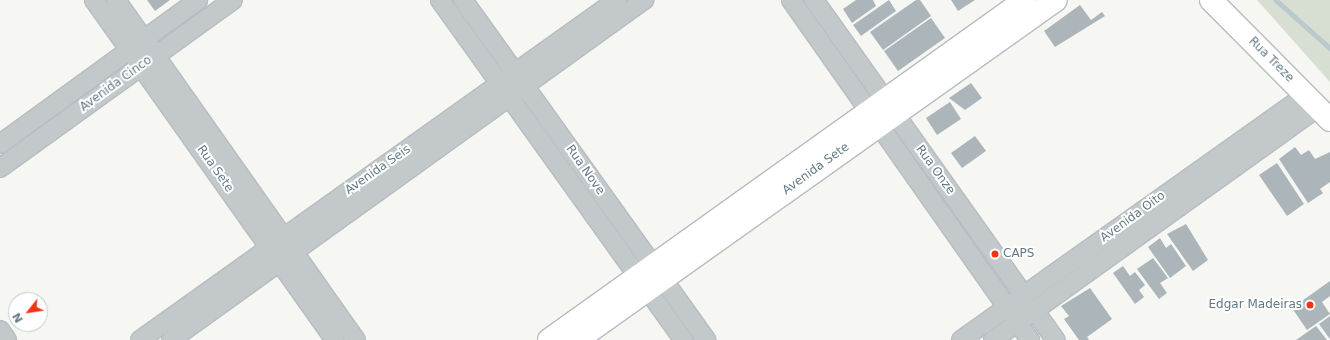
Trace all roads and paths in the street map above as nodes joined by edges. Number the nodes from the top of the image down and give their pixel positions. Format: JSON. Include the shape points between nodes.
{"nodes":[{"id":1,"x":94,"y":0,"type":"edge"},
{"id":2,"x":116,"y":0,"type":"edge"},
{"id":3,"x":198,"y":0,"type":"edge"},
{"id":4,"x":232,"y":0,"type":"edge"},
{"id":5,"x":440,"y":0,"type":"edge"},
{"id":6,"x":463,"y":0,"type":"edge"},
{"id":7,"x":644,"y":0,"type":"edge"},
{"id":8,"x":791,"y":0,"type":"edge"},
{"id":9,"x":814,"y":0,"type":"edge"},
{"id":10,"x":1024,"y":0,"type":"edge"},
{"id":11,"x":1056,"y":0,"type":"edge"},
{"id":12,"x":1211,"y":0,"type":"edge"},
{"id":13,"x":620,"y":4,"type":"edge"},
{"id":14,"x":144,"y":39,"type":"junction"},
{"id":15,"x":129,"y":50,"type":"junction"},
{"id":16,"x":148,"y":61,"type":"junction"},
{"id":17,"x":520,"y":79,"type":"junction"},
{"id":18,"x":505,"y":90,"type":"junction"},
{"id":19,"x":1318,"y":108,"type":"edge"},
{"id":20,"x":881,"y":111,"type":"junction"},
{"id":21,"x":0,"y":144,"type":"edge"},
{"id":22,"x":424,"y":148,"type":"junction"},
{"id":23,"x":0,"y":168,"type":"edge"},
{"id":24,"x":593,"y":181,"type":"junction"},
{"id":25,"x":358,"y":184,"type":"junction"},
{"id":26,"x":578,"y":190,"type":"junction"},
{"id":27,"x":368,"y":199,"type":"junction"},
{"id":28,"x":276,"y":242,"type":"junction"},
{"id":29,"x":287,"y":257,"type":"junction"},
{"id":30,"x":651,"y":278,"type":"junction"},
{"id":31,"x":1024,"y":295,"type":"junction"},
{"id":32,"x":1007,"y":307,"type":"junction"},
{"id":33,"x":1035,"y":310,"type":"junction"},
{"id":34,"x":1018,"y":322,"type":"junction"},
{"id":35,"x":0,"y":330,"type":"edge"},
{"id":36,"x":158,"y":335,"type":"edge"},
{"id":37,"x":349,"y":338,"type":"edge"},
{"id":38,"x":7,"y":340,"type":"edge"},
{"id":39,"x":140,"y":340,"type":"edge"},
{"id":40,"x":171,"y":340,"type":"edge"},
{"id":41,"x":334,"y":340,"type":"edge"},
{"id":42,"x":549,"y":340,"type":"edge"},
{"id":43,"x":577,"y":340,"type":"edge"},
{"id":44,"x":683,"y":340,"type":"edge"},
{"id":45,"x":706,"y":340,"type":"edge"},
{"id":46,"x":961,"y":340,"type":"edge"},
{"id":47,"x":993,"y":340,"type":"edge"},
{"id":48,"x":1030,"y":340,"type":"edge"},
{"id":49,"x":1056,"y":340,"type":"edge"}],
"edges":[{"from":1,"to":15,"type":"street","name":"Rua Sete"},
{"from":2,"to":14,"type":"street","name":"Rua Sete"},
{"from":3,"to":14,"type":"street","name":"Avenida Cinco"},
{"from":4,"to":16,"type":"street","name":"Avenida Cinco"},
{"from":5,"to":18,"type":"street","name":"Rua Nove"},
{"from":6,"to":17,"type":"street","name":"Rua Nove"},
{"from":7,"to":13,"type":"street","name":"Avenida Seis"},
{"from":8,"to":20,"type":"street","name":"Rua Onze"},
{"from":9,"to":20,"type":"street","name":"Rua Onze"},
{"from":10,"to":20,"type":"street","name":"Avenida Sete"},
{"from":11,"to":20,"type":"street","name":"Avenida Sete"},
{"from":12,"to":19,"type":"street","name":"Rua Treze"},
{"from":13,"to":17,"type":"street","name":"Avenida Seis"},
{"from":14,"to":15,"type":"street","name":"Avenida Cinco"},
{"from":14,"to":16,"type":"street","name":"Rua Sete"},
{"from":15,"to":16,"type":"street","name":"Rua Sete"},
{"from":15,"to":21,"type":"street","name":"Avenida Cinco"},
{"from":16,"to":23,"type":"street","name":"Avenida Cinco"},
{"from":16,"to":28,"type":"street","name":"Rua Sete"},
{"from":17,"to":18,"type":"street","name":"Avenida Seis"},
{"from":17,"to":24,"type":"street","name":"Rua Nove"},
{"from":18,"to":22,"type":"street","name":"Avenida Seis"},
{"from":18,"to":26,"type":"street","name":"Rua Nove"},
{"from":19,"to":31,"type":"street","name":"Avenida Oito"},
{"from":19,"to":33,"type":"street","name":"Avenida Oito"},
{"from":20,"to":30,"type":"street","name":"Avenida Sete"},
{"from":20,"to":31,"type":"street","name":"Rua Onze"},
{"from":20,"to":32,"type":"street","name":"Rua Onze"},
{"from":22,"to":25,"type":"street","name":"Avenida Seis"},
{"from":22,"to":27,"type":"street","name":"Avenida Seis"},
{"from":24,"to":26,"type":"street"},
{"from":24,"to":30,"type":"street","name":"Rua Nove"},
{"from":25,"to":27,"type":"street"},
{"from":25,"to":28,"type":"street","name":"Avenida Seis"},
{"from":26,"to":30,"type":"street","name":"Rua Nove"},
{"from":27,"to":29,"type":"street","name":"Avenida Seis"},
{"from":28,"to":29,"type":"street","name":"Rua Sete"},
{"from":28,"to":36,"type":"street","name":"Avenida Seis"},
{"from":29,"to":37,"type":"street","name":"Rua Sete"},
{"from":29,"to":40,"type":"street","name":"Avenida Seis"},
{"from":29,"to":41,"type":"street","name":"Rua Sete"},
{"from":30,"to":42,"type":"street","name":"Avenida Sete"},
{"from":30,"to":43,"type":"street","name":"Avenida Sete"},
{"from":30,"to":44,"type":"street","name":"Rua Nove"},
{"from":30,"to":45,"type":"street","name":"Rua Nove"},
{"from":31,"to":32,"type":"street","name":"Avenida Oito"},
{"from":31,"to":33,"type":"street","name":"Rua Onze"},
{"from":32,"to":34,"type":"street","name":"Rua Onze"},
{"from":32,"to":46,"type":"street","name":"Avenida Oito"},
{"from":33,"to":34,"type":"street","name":"Avenida Oito"},
{"from":33,"to":49,"type":"street","name":"Rua Onze"},
{"from":34,"to":47,"type":"street","name":"Avenida Oito"},
{"from":34,"to":48,"type":"street","name":"Rua Onze"},
{"from":35,"to":38,"type":"street"},
{"from":36,"to":39,"type":"street","name":"Avenida Seis"}]}
